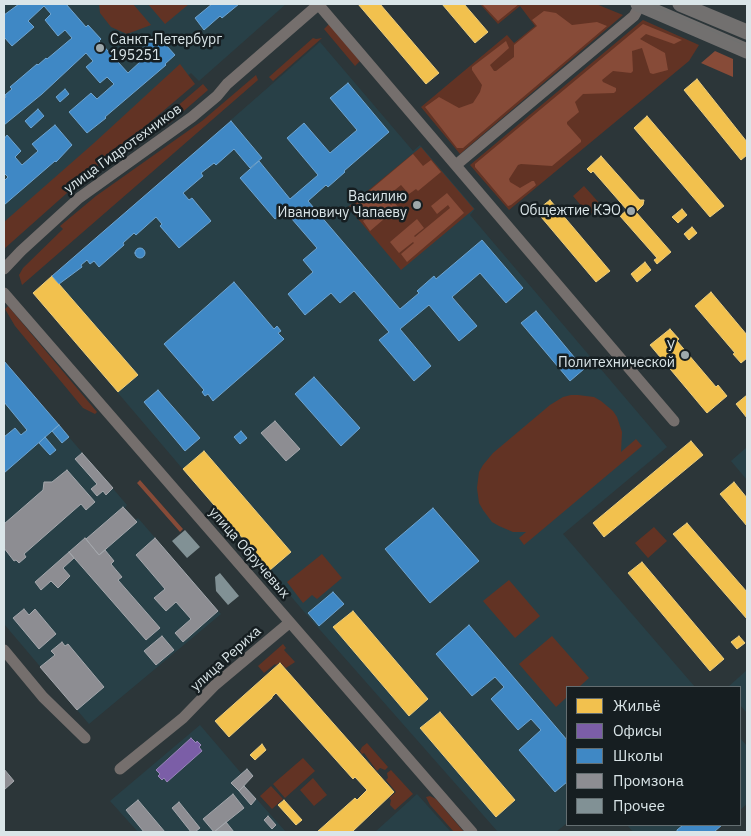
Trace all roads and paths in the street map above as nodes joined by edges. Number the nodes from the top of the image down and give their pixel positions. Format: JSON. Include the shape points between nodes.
{"nodes":[{"id":1,"x":639,"y":4,"type":"edge"},
{"id":2,"x":680,"y":4,"type":"edge"},
{"id":3,"x":322,"y":5,"type":"edge"},
{"id":4,"x":747,"y":32,"type":"edge"},
{"id":5,"x":747,"y":51,"type":"edge"},
{"id":6,"x":456,"y":165,"type":"junction"},
{"id":7,"x":4,"y":269,"type":"edge"},
{"id":8,"x":4,"y":293,"type":"edge"},
{"id":9,"x":674,"y":420,"type":"dead end"},
{"id":10,"x":289,"y":623,"type":"junction"},
{"id":11,"x":4,"y":650,"type":"edge"},
{"id":12,"x":85,"y":738,"type":"dead end"},
{"id":13,"x":120,"y":769,"type":"dead end"},
{"id":14,"x":472,"y":832,"type":"edge"}],
"edges":[{"from":1,"to":5,"type":"main road"},
{"from":1,"to":6,"type":"street","via":[[634,16]]},
{"from":2,"to":4,"type":"main road"},
{"from":3,"to":6,"type":"street"},
{"from":3,"to":7,"type":"street","name":"улица Гидротехников","via":[[227,84],[217,96],[86,193]]},
{"from":6,"to":9,"type":"street"},
{"from":8,"to":10,"type":"street","name":"улица Обручевых"},
{"from":10,"to":13,"type":"street","name":"улица Рериха","via":[[215,685],[183,718]]},
{"from":10,"to":14,"type":"street","name":"улица Обручевых"},
{"from":11,"to":12,"type":"street","via":[[43,697]]}]}
